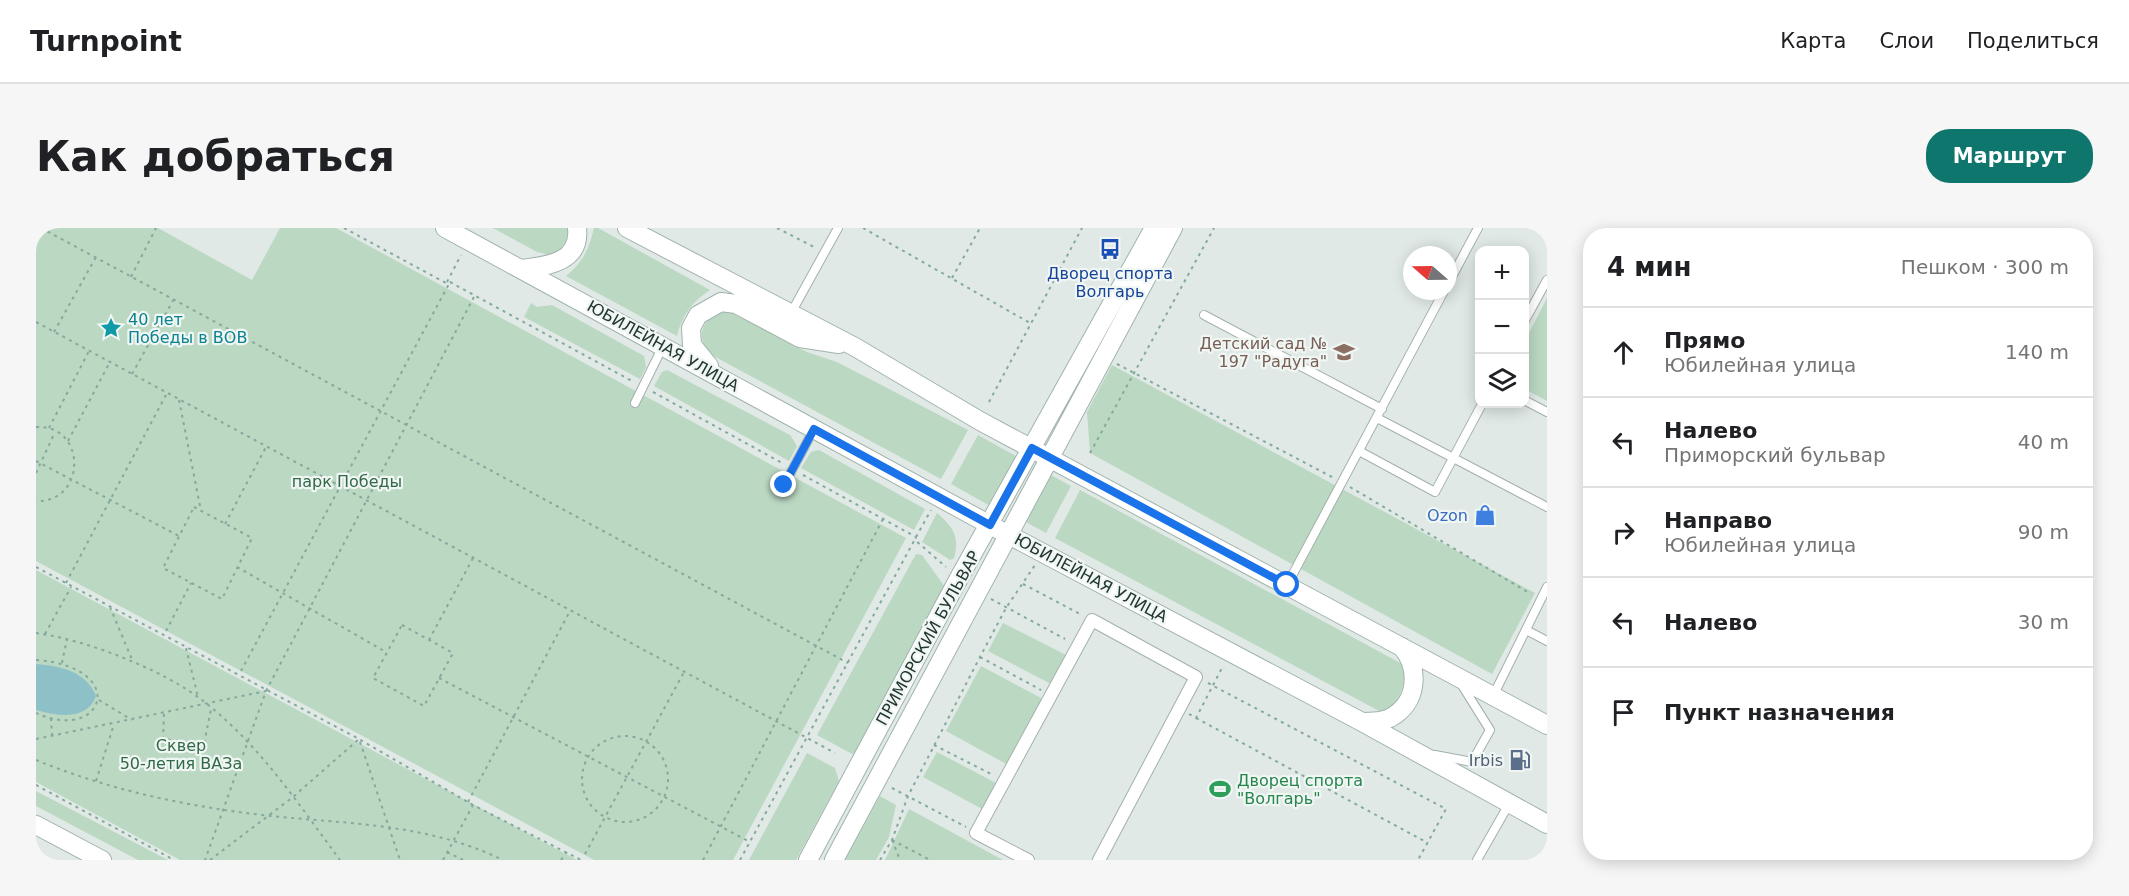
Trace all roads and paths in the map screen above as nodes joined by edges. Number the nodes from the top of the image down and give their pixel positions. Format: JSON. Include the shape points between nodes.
{"nodes":[{"id":1,"x":41,"y":228,"type":"edge"},
{"id":2,"x":156,"y":228,"type":"edge"},
{"id":3,"x":344,"y":228,"type":"edge"},
{"id":4,"x":445,"y":228,"type":"edge"},
{"id":5,"x":577,"y":228,"type":"edge"},
{"id":6,"x":627,"y":228,"type":"edge"},
{"id":7,"x":777,"y":228,"type":"edge"},
{"id":8,"x":838,"y":228,"type":"edge"},
{"id":9,"x":863,"y":228,"type":"edge"},
{"id":10,"x":980,"y":228,"type":"edge"},
{"id":11,"x":1082,"y":228,"type":"edge"},
{"id":12,"x":1154,"y":228,"type":"edge"},
{"id":13,"x":1173,"y":228,"type":"edge"},
{"id":14,"x":1214,"y":228,"type":"edge"},
{"id":15,"x":1478,"y":228,"type":"edge"},
{"id":16,"x":825,"y":253,"type":"junction"},
{"id":17,"x":96,"y":257,"type":"junction"},
{"id":18,"x":1457,"y":267,"type":"edge"},
{"id":19,"x":521,"y":268,"type":"junction"},
{"id":20,"x":131,"y":277,"type":"junction"},
{"id":21,"x":952,"y":278,"type":"junction"},
{"id":22,"x":1547,"y":280,"type":"edge"},
{"id":23,"x":450,"y":282,"type":"junction"},
{"id":24,"x":475,"y":295,"type":"junction"},
{"id":25,"x":174,"y":299,"type":"junction"},
{"id":26,"x":1439,"y":300,"type":"edge"},
{"id":27,"x":791,"y":313,"type":"junction"},
{"id":28,"x":1529,"y":313,"type":"edge"},
{"id":29,"x":1204,"y":315,"type":"dead end"},
{"id":30,"x":36,"y":322,"type":"edge"},
{"id":31,"x":1031,"y":324,"type":"junction"},
{"id":32,"x":54,"y":332,"type":"junction"},
{"id":33,"x":663,"y":346,"type":"junction"},
{"id":34,"x":855,"y":347,"type":"junction"},
{"id":35,"x":89,"y":351,"type":"junction"},
{"id":36,"x":1111,"y":361,"type":"dead end"},
{"id":37,"x":110,"y":362,"type":"junction"},
{"id":38,"x":132,"y":374,"type":"junction"},
{"id":39,"x":1135,"y":374,"type":"junction"},
{"id":40,"x":723,"y":379,"type":"junction"},
{"id":41,"x":643,"y":387,"type":"junction"},
{"id":42,"x":167,"y":393,"type":"junction"},
{"id":43,"x":179,"y":399,"type":"junction"},
{"id":44,"x":990,"y":402,"type":"dead end"},
{"id":45,"x":1529,"y":403,"type":"edge"},
{"id":46,"x":635,"y":404,"type":"dead end"},
{"id":47,"x":1480,"y":408,"type":"edge"},
{"id":48,"x":1382,"y":409,"type":"junction"},
{"id":49,"x":382,"y":412,"type":"junction"},
{"id":50,"x":1547,"y":412,"type":"edge"},
{"id":51,"x":1377,"y":418,"type":"junction"},
{"id":52,"x":406,"y":424,"type":"junction"},
{"id":53,"x":36,"y":427,"type":"edge"},
{"id":54,"x":49,"y":428,"type":"junction"},
{"id":55,"x":814,"y":429,"type":"junction"},
{"id":56,"x":56,"y":431,"type":"junction"},
{"id":57,"x":68,"y":441,"type":"junction"},
{"id":58,"x":267,"y":447,"type":"junction"},
{"id":59,"x":1032,"y":448,"type":"junction"},
{"id":60,"x":1359,"y":451,"type":"junction"},
{"id":61,"x":1090,"y":453,"type":"dead end"},
{"id":62,"x":1049,"y":458,"type":"junction"},
{"id":63,"x":1453,"y":458,"type":"junction"},
{"id":64,"x":36,"y":461,"type":"edge"},
{"id":65,"x":40,"y":463,"type":"junction"},
{"id":66,"x":793,"y":469,"type":"junction"},
{"id":67,"x":36,"y":473,"type":"edge"},
{"id":68,"x":72,"y":480,"type":"junction"},
{"id":69,"x":1342,"y":483,"type":"junction"},
{"id":70,"x":784,"y":485,"type":"dead end"},
{"id":71,"x":341,"y":487,"type":"junction"},
{"id":72,"x":110,"y":500,"type":"junction"},
{"id":73,"x":36,"y":501,"type":"edge"},
{"id":74,"x":366,"y":501,"type":"junction"},
{"id":75,"x":1547,"y":507,"type":"edge"},
{"id":76,"x":931,"y":510,"type":"dead end"},
{"id":77,"x":201,"y":511,"type":"junction"},
{"id":78,"x":883,"y":519,"type":"junction"},
{"id":79,"x":225,"y":524,"type":"junction"},
{"id":80,"x":990,"y":525,"type":"junction"},
{"id":81,"x":1008,"y":535,"type":"junction"},
{"id":82,"x":179,"y":536,"type":"junction"},
{"id":83,"x":916,"y":539,"type":"junction"},
{"id":84,"x":473,"y":558,"type":"junction"},
{"id":85,"x":1035,"y":564,"type":"dead end"},
{"id":86,"x":36,"y":567,"type":"edge"},
{"id":87,"x":237,"y":567,"type":"junction"},
{"id":88,"x":948,"y":568,"type":"dead end"},
{"id":89,"x":66,"y":583,"type":"junction"},
{"id":90,"x":191,"y":583,"type":"junction"},
{"id":91,"x":1023,"y":584,"type":"junction"},
{"id":92,"x":1287,"y":585,"type":"junction"},
{"id":93,"x":72,"y":586,"type":"junction"},
{"id":94,"x":1547,"y":587,"type":"edge"},
{"id":95,"x":283,"y":593,"type":"junction"},
{"id":96,"x":989,"y":597,"type":"dead end"},
{"id":97,"x":1541,"y":600,"type":"junction"},
{"id":98,"x":110,"y":607,"type":"junction"},
{"id":99,"x":309,"y":608,"type":"junction"},
{"id":100,"x":1006,"y":608,"type":"junction"},
{"id":101,"x":570,"y":610,"type":"junction"},
{"id":102,"x":1092,"y":620,"type":"junction"},
{"id":103,"x":1526,"y":630,"type":"junction"},
{"id":104,"x":166,"y":631,"type":"dead end"},
{"id":105,"x":36,"y":633,"type":"edge"},
{"id":106,"x":45,"y":634,"type":"junction"},
{"id":107,"x":67,"y":639,"type":"junction"},
{"id":108,"x":429,"y":640,"type":"junction"},
{"id":109,"x":1547,"y":641,"type":"edge"},
{"id":110,"x":816,"y":644,"type":"junction"},
{"id":111,"x":1077,"y":645,"type":"junction"},
{"id":112,"x":1402,"y":646,"type":"junction"},
{"id":113,"x":186,"y":648,"type":"junction"},
{"id":114,"x":387,"y":652,"type":"junction"},
{"id":115,"x":980,"y":657,"type":"junction"},
{"id":116,"x":36,"y":660,"type":"edge"},
{"id":117,"x":134,"y":662,"type":"junction"},
{"id":118,"x":848,"y":663,"type":"junction"},
{"id":119,"x":62,"y":664,"type":"junction"},
{"id":120,"x":1223,"y":666,"type":"dead end"},
{"id":121,"x":241,"y":671,"type":"dead end"},
{"id":122,"x":684,"y":672,"type":"junction"},
{"id":123,"x":1196,"y":677,"type":"junction"},
{"id":124,"x":1457,"y":677,"type":"junction"},
{"id":125,"x":439,"y":678,"type":"junction"},
{"id":126,"x":1212,"y":685,"type":"junction"},
{"id":127,"x":266,"y":691,"type":"junction"},
{"id":128,"x":1050,"y":695,"type":"junction"},
{"id":129,"x":1492,"y":696,"type":"junction"},
{"id":130,"x":198,"y":697,"type":"junction"},
{"id":131,"x":99,"y":700,"type":"junction"},
{"id":132,"x":210,"y":706,"type":"junction"},
{"id":133,"x":1179,"y":709,"type":"junction"},
{"id":134,"x":36,"y":713,"type":"edge"},
{"id":135,"x":164,"y":714,"type":"junction"},
{"id":136,"x":513,"y":717,"type":"junction"},
{"id":137,"x":51,"y":718,"type":"junction"},
{"id":138,"x":1196,"y":718,"type":"junction"},
{"id":139,"x":132,"y":720,"type":"junction"},
{"id":140,"x":775,"y":722,"type":"junction"},
{"id":141,"x":1362,"y":722,"type":"junction"},
{"id":142,"x":114,"y":724,"type":"junction"},
{"id":143,"x":1547,"y":725,"type":"edge"},
{"id":144,"x":52,"y":736,"type":"junction"},
{"id":145,"x":807,"y":738,"type":"junction"},
{"id":146,"x":36,"y":739,"type":"edge"},
{"id":147,"x":359,"y":740,"type":"junction"},
{"id":148,"x":646,"y":741,"type":"junction"},
{"id":149,"x":248,"y":744,"type":"junction"},
{"id":150,"x":934,"y":745,"type":"junction"},
{"id":151,"x":1416,"y":752,"type":"junction"},
{"id":152,"x":835,"y":753,"type":"dead end"},
{"id":153,"x":589,"y":757,"type":"junction"},
{"id":154,"x":36,"y":760,"type":"edge"},
{"id":155,"x":626,"y":777,"type":"junction"},
{"id":156,"x":877,"y":780,"type":"junction"},
{"id":157,"x":1005,"y":780,"type":"junction"},
{"id":158,"x":95,"y":782,"type":"junction"},
{"id":159,"x":36,"y":785,"type":"edge"},
{"id":160,"x":664,"y":796,"type":"junction"},
{"id":161,"x":908,"y":796,"type":"junction"},
{"id":162,"x":293,"y":797,"type":"junction"},
{"id":163,"x":468,"y":802,"type":"junction"},
{"id":164,"x":1509,"y":804,"type":"junction"},
{"id":165,"x":473,"y":805,"type":"junction"},
{"id":166,"x":224,"y":809,"type":"junction"},
{"id":167,"x":268,"y":815,"type":"junction"},
{"id":168,"x":605,"y":817,"type":"junction"},
{"id":169,"x":310,"y":819,"type":"junction"},
{"id":170,"x":1547,"y":824,"type":"edge"},
{"id":171,"x":36,"y":825,"type":"edge"},
{"id":172,"x":388,"y":826,"type":"junction"},
{"id":173,"x":720,"y":826,"type":"junction"},
{"id":174,"x":976,"y":833,"type":"junction"},
{"id":175,"x":453,"y":840,"type":"junction"},
{"id":176,"x":892,"y":840,"type":"junction"},
{"id":177,"x":750,"y":842,"type":"junction"},
{"id":178,"x":1428,"y":843,"type":"junction"},
{"id":179,"x":447,"y":852,"type":"junction"},
{"id":180,"x":567,"y":852,"type":"junction"},
{"id":181,"x":585,"y":854,"type":"dead end"},
{"id":182,"x":102,"y":860,"type":"edge"},
{"id":183,"x":174,"y":860,"type":"edge"},
{"id":184,"x":205,"y":860,"type":"edge"},
{"id":185,"x":210,"y":860,"type":"edge"},
{"id":186,"x":340,"y":860,"type":"edge"},
{"id":187,"x":400,"y":860,"type":"edge"},
{"id":188,"x":443,"y":860,"type":"edge"},
{"id":189,"x":463,"y":860,"type":"edge"},
{"id":190,"x":503,"y":860,"type":"edge"},
{"id":191,"x":561,"y":860,"type":"edge"},
{"id":192,"x":581,"y":860,"type":"edge"},
{"id":193,"x":703,"y":860,"type":"edge"},
{"id":194,"x":740,"y":860,"type":"edge"},
{"id":195,"x":808,"y":860,"type":"edge"},
{"id":196,"x":834,"y":860,"type":"edge"},
{"id":197,"x":880,"y":860,"type":"edge"},
{"id":198,"x":900,"y":860,"type":"edge"},
{"id":199,"x":930,"y":860,"type":"edge"},
{"id":200,"x":1028,"y":860,"type":"edge"},
{"id":201,"x":1099,"y":860,"type":"edge"},
{"id":202,"x":1418,"y":860,"type":"edge"},
{"id":203,"x":1477,"y":860,"type":"edge"}],
"edges":[{"from":1,"to":17,"type":"path"},
{"from":2,"to":20,"type":"path"},
{"from":3,"to":23,"type":"path"},
{"from":4,"to":19,"type":"main road","name":"ЮБИЛЕЙНАЯ УЛИЦА"},
{"from":5,"to":19,"type":"main road","via":[[575,245],[564,260]]},
{"from":6,"to":27,"type":"main road"},
{"from":7,"to":16,"type":"path"},
{"from":8,"to":16,"type":"lane"},
{"from":9,"to":21,"type":"path"},
{"from":10,"to":21,"type":"path"},
{"from":11,"to":31,"type":"path"},
{"from":12,"to":59,"type":"main road","name":"ПРИМОРСКИЙ БУЛЬВАР"},
{"from":13,"to":62,"type":"main road"},
{"from":14,"to":39,"type":"path"},
{"from":15,"to":18,"type":"lane"},
{"from":16,"to":27,"type":"lane"},
{"from":17,"to":20,"type":"path"},
{"from":17,"to":32,"type":"path"},
{"from":19,"to":33,"type":"main road","name":"ЮБИЛЕЙНАЯ УЛИЦА"},
{"from":20,"to":25,"type":"path"},
{"from":21,"to":31,"type":"path"},
{"from":22,"to":28,"type":"lane"},
{"from":23,"to":24,"type":"path"},
{"from":23,"to":49,"type":"path"},
{"from":24,"to":41,"type":"path"},
{"from":24,"to":52,"type":"path"},
{"from":25,"to":38,"type":"path"},
{"from":25,"to":49,"type":"path"},
{"from":26,"to":48,"type":"lane"},
{"from":27,"to":34,"type":"main road"},
{"from":29,"to":48,"type":"lane"},
{"from":30,"to":32,"type":"path"},
{"from":31,"to":44,"type":"path"},
{"from":32,"to":35,"type":"path"},
{"from":33,"to":40,"type":"main road","name":"ЮБИЛЕЙНАЯ УЛИЦА"},
{"from":33,"to":41,"type":"lane"},
{"from":34,"to":40,"type":"main road","via":[[801,338],[736,304],[721,302],[698,315],[691,328],[692,345],[700,358]]},
{"from":34,"to":59,"type":"main road"},
{"from":35,"to":37,"type":"path"},
{"from":35,"to":54,"type":"path"},
{"from":36,"to":39,"type":"path"},
{"from":37,"to":38,"type":"path"},
{"from":37,"to":57,"type":"path"},
{"from":38,"to":42,"type":"path"},
{"from":39,"to":61,"type":"path"},
{"from":39,"to":69,"type":"path"},
{"from":40,"to":55,"type":"main road","name":"ЮБИЛЕЙНАЯ УЛИЦА"},
{"from":41,"to":46,"type":"lane"},
{"from":41,"to":66,"type":"path"},
{"from":42,"to":43,"type":"path"},
{"from":42,"to":72,"type":"path"},
{"from":43,"to":58,"type":"path"},
{"from":43,"to":77,"type":"path"},
{"from":45,"to":50,"type":"lane"},
{"from":47,"to":63,"type":"lane"},
{"from":48,"to":51,"type":"lane"},
{"from":49,"to":52,"type":"path"},
{"from":49,"to":71,"type":"path"},
{"from":51,"to":60,"type":"lane"},
{"from":51,"to":63,"type":"lane"},
{"from":52,"to":74,"type":"path"},
{"from":52,"to":110,"type":"path"},
{"from":53,"to":54,"type":"path"},
{"from":54,"to":56,"type":"path"},
{"from":55,"to":66,"type":"lane"},
{"from":55,"to":80,"type":"main road","name":"ЮБИЛЕЙНАЯ УЛИЦА"},
{"from":56,"to":57,"type":"path"},
{"from":56,"to":65,"type":"path"},
{"from":57,"to":68,"type":"path","via":[[75,457]]},
{"from":58,"to":71,"type":"path"},
{"from":58,"to":79,"type":"path"},
{"from":59,"to":62,"type":"main road"},
{"from":59,"to":80,"type":"main road","name":"ПРИМОРСКИЙ БУЛЬВАР"},
{"from":60,"to":63,"type":"lane","via":[[1435,492]]},
{"from":60,"to":69,"type":"lane"},
{"from":62,"to":81,"type":"main road"},
{"from":62,"to":92,"type":"main road"},
{"from":63,"to":75,"type":"lane"},
{"from":64,"to":65,"type":"path"},
{"from":65,"to":67,"type":"path"},
{"from":65,"to":68,"type":"path"},
{"from":66,"to":70,"type":"lane"},
{"from":66,"to":78,"type":"path"},
{"from":68,"to":72,"type":"path"},
{"from":68,"to":73,"type":"path","via":[[54,498]]},
{"from":69,"to":92,"type":"lane"},
{"from":69,"to":97,"type":"path"},
{"from":71,"to":74,"type":"path"},
{"from":71,"to":95,"type":"path"},
{"from":72,"to":82,"type":"path"},
{"from":72,"to":89,"type":"path"},
{"from":74,"to":84,"type":"path"},
{"from":74,"to":99,"type":"path"},
{"from":76,"to":83,"type":"path"},
{"from":77,"to":79,"type":"path"},
{"from":77,"to":82,"type":"path","via":[[194,507]]},
{"from":78,"to":83,"type":"path"},
{"from":78,"to":110,"type":"path"},
{"from":79,"to":87,"type":"path","via":[[252,538]]},
{"from":80,"to":81,"type":"main road","name":"ЮБИЛЕЙНАЯ УЛИЦА"},
{"from":80,"to":195,"type":"main road","name":"ПРИМОРСКИЙ БУЛЬВАР"},
{"from":81,"to":141,"type":"main road","name":"ЮБИЛЕЙНАЯ УЛИЦА"},
{"from":81,"to":156,"type":"main road"},
{"from":82,"to":90,"type":"path","via":[[163,568]]},
{"from":83,"to":88,"type":"path"},
{"from":83,"to":118,"type":"path"},
{"from":84,"to":101,"type":"path"},
{"from":84,"to":108,"type":"path"},
{"from":85,"to":91,"type":"path"},
{"from":86,"to":89,"type":"path"},
{"from":87,"to":90,"type":"path","via":[[222,599]]},
{"from":87,"to":95,"type":"path"},
{"from":89,"to":93,"type":"path"},
{"from":90,"to":104,"type":"path"},
{"from":91,"to":100,"type":"path"},
{"from":91,"to":102,"type":"path"},
{"from":92,"to":112,"type":"main road"},
{"from":93,"to":98,"type":"path"},
{"from":93,"to":106,"type":"path"},
{"from":94,"to":97,"type":"lane"},
{"from":95,"to":99,"type":"path"},
{"from":95,"to":121,"type":"path"},
{"from":96,"to":100,"type":"path"},
{"from":97,"to":103,"type":"lane"},
{"from":98,"to":113,"type":"path"},
{"from":98,"to":117,"type":"path"},
{"from":99,"to":114,"type":"path"},
{"from":99,"to":127,"type":"path"},
{"from":100,"to":111,"type":"path"},
{"from":100,"to":115,"type":"path"},
{"from":101,"to":122,"type":"path"},
{"from":101,"to":136,"type":"path"},
{"from":102,"to":111,"type":"street"},
{"from":102,"to":123,"type":"street"},
{"from":103,"to":109,"type":"lane"},
{"from":103,"to":129,"type":"lane"},
{"from":105,"to":106,"type":"path"},
{"from":106,"to":107,"type":"path"},
{"from":107,"to":117,"type":"path"},
{"from":107,"to":119,"type":"path"},
{"from":108,"to":114,"type":"path","via":[[402,625]]},
{"from":108,"to":125,"type":"path","via":[[453,653]]},
{"from":110,"to":118,"type":"path"},
{"from":110,"to":140,"type":"path"},
{"from":111,"to":128,"type":"street"},
{"from":112,"to":124,"type":"main road"},
{"from":112,"to":141,"type":"main road","via":[[1416,671],[1407,700],[1389,718]]},
{"from":113,"to":127,"type":"path"},
{"from":113,"to":130,"type":"path"},
{"from":114,"to":125,"type":"path","via":[[373,678],[424,706]]},
{"from":115,"to":128,"type":"path"},
{"from":115,"to":150,"type":"path"},
{"from":116,"to":119,"type":"path"},
{"from":117,"to":130,"type":"path"},
{"from":118,"to":145,"type":"path"},
{"from":119,"to":131,"type":"path","via":[[86,675],[99,692]]},
{"from":120,"to":126,"type":"path"},
{"from":122,"to":140,"type":"path"},
{"from":122,"to":148,"type":"path"},
{"from":123,"to":126,"type":"path"},
{"from":123,"to":133,"type":"street"},
{"from":124,"to":129,"type":"main road"},
{"from":124,"to":151,"type":"lane","via":[[1490,730],[1472,762]]},
{"from":125,"to":136,"type":"path"},
{"from":126,"to":138,"type":"path"},
{"from":126,"to":178,"type":"path","via":[[1446,809]]},
{"from":127,"to":132,"type":"path"},
{"from":127,"to":147,"type":"path"},
{"from":127,"to":149,"type":"path"},
{"from":128,"to":157,"type":"street"},
{"from":129,"to":143,"type":"main road"},
{"from":130,"to":132,"type":"path"},
{"from":131,"to":137,"type":"path","via":[[94,710],[82,717]]},
{"from":131,"to":139,"type":"path"},
{"from":132,"to":135,"type":"path"},
{"from":132,"to":135,"type":"path","via":[[204,744],[163,739]]},
{"from":132,"to":149,"type":"path"},
{"from":133,"to":138,"type":"path"},
{"from":133,"to":201,"type":"street"},
{"from":134,"to":137,"type":"path"},
{"from":135,"to":139,"type":"path"},
{"from":136,"to":153,"type":"path"},
{"from":136,"to":163,"type":"path"},
{"from":137,"to":144,"type":"path"},
{"from":138,"to":178,"type":"path"},
{"from":139,"to":142,"type":"path"},
{"from":140,"to":145,"type":"path"},
{"from":140,"to":173,"type":"path"},
{"from":141,"to":151,"type":"main road","name":"ЮБИЛЕЙНАЯ УЛИЦА"},
{"from":142,"to":144,"type":"path"},
{"from":142,"to":158,"type":"path"},
{"from":144,"to":146,"type":"path"},
{"from":145,"to":152,"type":"path"},
{"from":145,"to":177,"type":"path"},
{"from":147,"to":162,"type":"path"},
{"from":147,"to":163,"type":"path"},
{"from":147,"to":172,"type":"path"},
{"from":148,"to":153,"type":"path","via":[[614,737]]},
{"from":148,"to":155,"type":"path"},
{"from":148,"to":160,"type":"path","via":[[663,758],[668,772]]},
{"from":149,"to":162,"type":"path"},
{"from":149,"to":166,"type":"path"},
{"from":150,"to":157,"type":"path"},
{"from":150,"to":161,"type":"path"},
{"from":151,"to":164,"type":"main road","name":"ЮБИЛЕЙНАЯ УЛИЦА"},
{"from":153,"to":155,"type":"path"},
{"from":153,"to":168,"type":"path","via":[[583,786],[588,801]]},
{"from":154,"to":158,"type":"path"},
{"from":155,"to":160,"type":"path"},
{"from":155,"to":168,"type":"path"},
{"from":156,"to":161,"type":"path"},
{"from":156,"to":196,"type":"main road"},
{"from":157,"to":174,"type":"street"},
{"from":158,"to":166,"type":"path","via":[[152,797]]},
{"from":159,"to":183,"type":"path"},
{"from":160,"to":168,"type":"path","via":[[658,807],[634,821]]},
{"from":160,"to":173,"type":"path"},
{"from":161,"to":174,"type":"path"},
{"from":161,"to":176,"type":"path"},
{"from":162,"to":167,"type":"path"},
{"from":162,"to":169,"type":"path"},
{"from":163,"to":165,"type":"path"},
{"from":164,"to":170,"type":"main road","name":"ЮБИЛЕЙНАЯ УЛИЦА"},
{"from":164,"to":203,"type":"lane"},
{"from":165,"to":175,"type":"path"},
{"from":165,"to":180,"type":"path"},
{"from":166,"to":167,"type":"path"},
{"from":166,"to":184,"type":"path"},
{"from":167,"to":169,"type":"path"},
{"from":167,"to":185,"type":"path"},
{"from":168,"to":181,"type":"path"},
{"from":169,"to":172,"type":"path"},
{"from":169,"to":186,"type":"path"},
{"from":171,"to":182,"type":"main road"},
{"from":172,"to":175,"type":"path"},
{"from":172,"to":187,"type":"path"},
{"from":173,"to":177,"type":"path"},
{"from":173,"to":193,"type":"path"},
{"from":174,"to":200,"type":"street"},
{"from":175,"to":179,"type":"path"},
{"from":175,"to":190,"type":"path"},
{"from":176,"to":197,"type":"path"},
{"from":176,"to":198,"type":"path"},
{"from":176,"to":199,"type":"path"},
{"from":177,"to":194,"type":"path"},
{"from":178,"to":202,"type":"path"},
{"from":179,"to":188,"type":"path"},
{"from":179,"to":189,"type":"path"},
{"from":180,"to":191,"type":"path"},
{"from":180,"to":192,"type":"path"}]}
